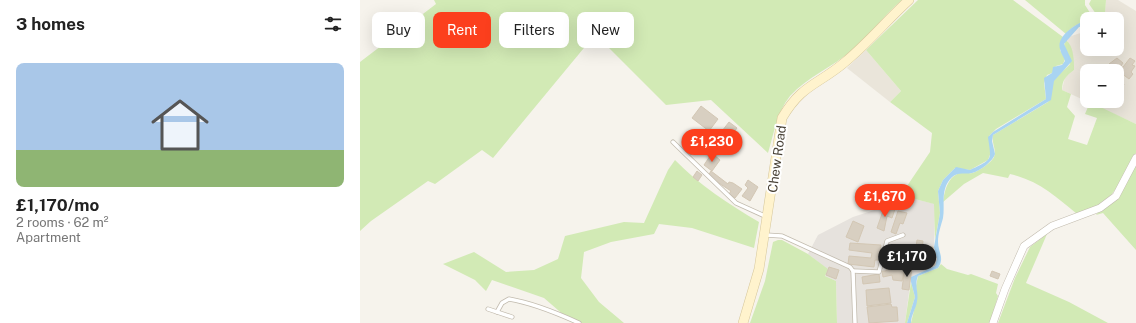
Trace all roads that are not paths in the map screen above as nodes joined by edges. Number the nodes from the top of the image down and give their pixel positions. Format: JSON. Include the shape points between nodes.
{"nodes":[{"id":1,"x":909,"y":0,"type":"edge"},
{"id":2,"x":673,"y":142,"type":"dead end"},
{"id":3,"x":1136,"y":158,"type":"edge"},
{"id":4,"x":768,"y":218,"type":"junction"},
{"id":5,"x":766,"y":235,"type":"junction"},
{"id":6,"x":903,"y":235,"type":"dead end"},
{"id":7,"x":853,"y":271,"type":"junction"},
{"id":8,"x":488,"y":309,"type":"dead end"},
{"id":9,"x":497,"y":312,"type":"junction"},
{"id":10,"x":512,"y":317,"type":"dead end"},
{"id":11,"x":580,"y":323,"type":"edge"},
{"id":12,"x":742,"y":323,"type":"edge"},
{"id":13,"x":855,"y":323,"type":"edge"},
{"id":14,"x":993,"y":323,"type":"edge"}],
"edges":[{"from":1,"to":4,"type":"main road","name":"Chew Road","via":[[845,62],[803,91],[789,106],[782,118]]},
{"from":2,"to":4,"type":"lane","via":[[736,202]]},
{"from":3,"to":14,"type":"street","via":[[1116,196],[1100,208],[1052,226],[1024,246]]},
{"from":4,"to":5,"type":"main road","name":"Chew Road"},
{"from":5,"to":7,"type":"lane","via":[[782,236],[850,267]]},
{"from":5,"to":12,"type":"main road","name":"Chew Road","via":[[759,269]]},
{"from":6,"to":7,"type":"lane","via":[[887,241],[879,272]]},
{"from":7,"to":13,"type":"lane"},
{"from":8,"to":9,"type":"lane"},
{"from":9,"to":10,"type":"lane"},
{"from":9,"to":11,"type":"lane","via":[[509,299],[518,300],[559,313]]}]}
